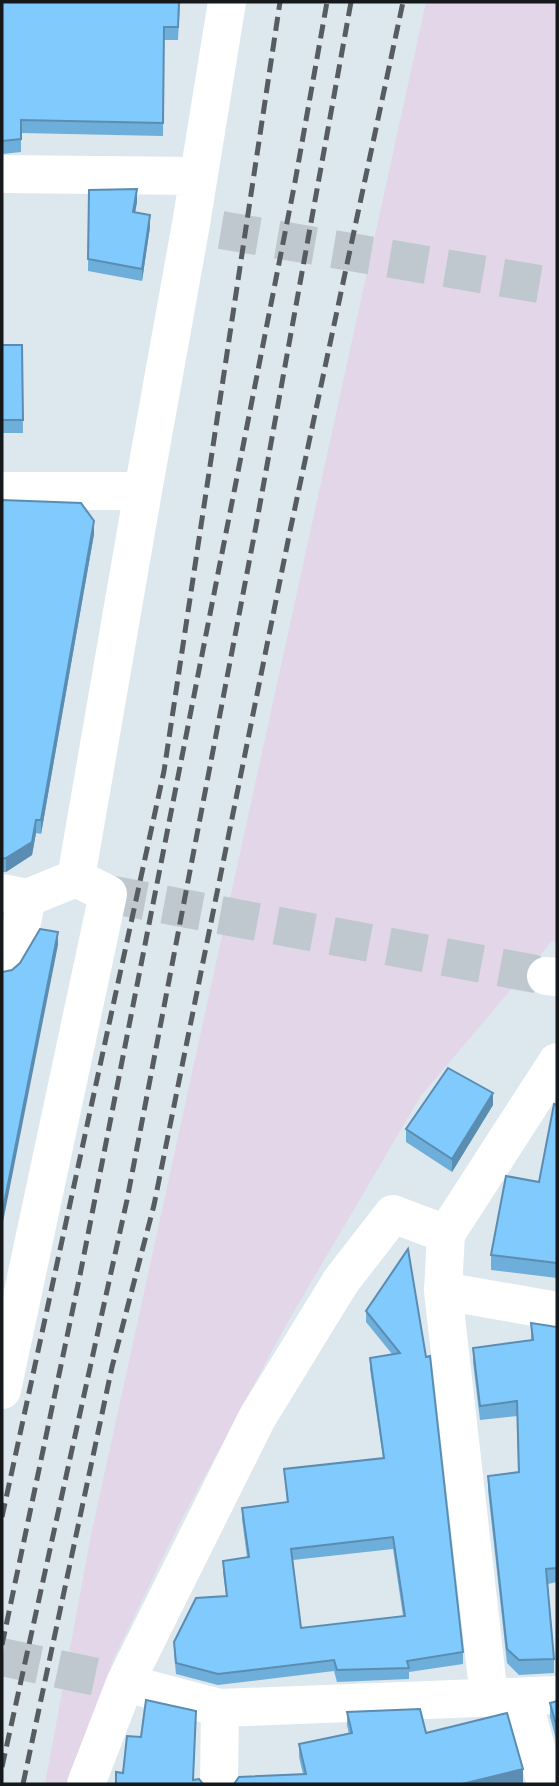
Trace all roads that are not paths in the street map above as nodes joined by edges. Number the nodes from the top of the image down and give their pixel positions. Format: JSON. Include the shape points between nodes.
{"nodes":[{"id":1,"x":226,"y":2,"type":"edge"},
{"id":2,"x":2,"y":174,"type":"edge"},
{"id":3,"x":197,"y":176,"type":"junction"},
{"id":4,"x":2,"y":491,"type":"edge"},
{"id":5,"x":143,"y":491,"type":"junction"},
{"id":6,"x":76,"y":878,"type":"junction"},
{"id":7,"x":14,"y":895,"type":"edge"},
{"id":8,"x":2,"y":964,"type":"edge"},
{"id":9,"x":557,"y":1062,"type":"edge"},
{"id":10,"x":446,"y":1234,"type":"junction"},
{"id":11,"x":443,"y":1291,"type":"junction"},
{"id":12,"x":557,"y":1311,"type":"edge"},
{"id":13,"x":2,"y":1390,"type":"edge"},
{"id":14,"x":125,"y":1683,"type":"junction"},
{"id":15,"x":523,"y":1697,"type":"edge"},
{"id":16,"x":220,"y":1708,"type":"junction"},
{"id":17,"x":86,"y":1784,"type":"edge"},
{"id":18,"x":219,"y":1784,"type":"edge"},
{"id":19,"x":546,"y":1784,"type":"edge"}],
"edges":[{"from":1,"to":3,"type":"street"},
{"from":2,"to":3,"type":"street"},
{"from":3,"to":5,"type":"street","via":[[206,227]]},
{"from":4,"to":5,"type":"street"},
{"from":5,"to":6,"type":"street"},
{"from":6,"to":7,"type":"street"},
{"from":6,"to":13,"type":"street","via":[[108,894]]},
{"from":7,"to":8,"type":"street","via":[[19,936]]},
{"from":9,"to":10,"type":"street"},
{"from":10,"to":11,"type":"street"},
{"from":10,"to":14,"type":"street","via":[[393,1214],[341,1280],[257,1418]]},
{"from":11,"to":12,"type":"street"},
{"from":11,"to":15,"type":"street"},
{"from":14,"to":16,"type":"street"},
{"from":14,"to":17,"type":"street"},
{"from":15,"to":16,"type":"street"},
{"from":15,"to":19,"type":"street"},
{"from":16,"to":18,"type":"street"}]}
